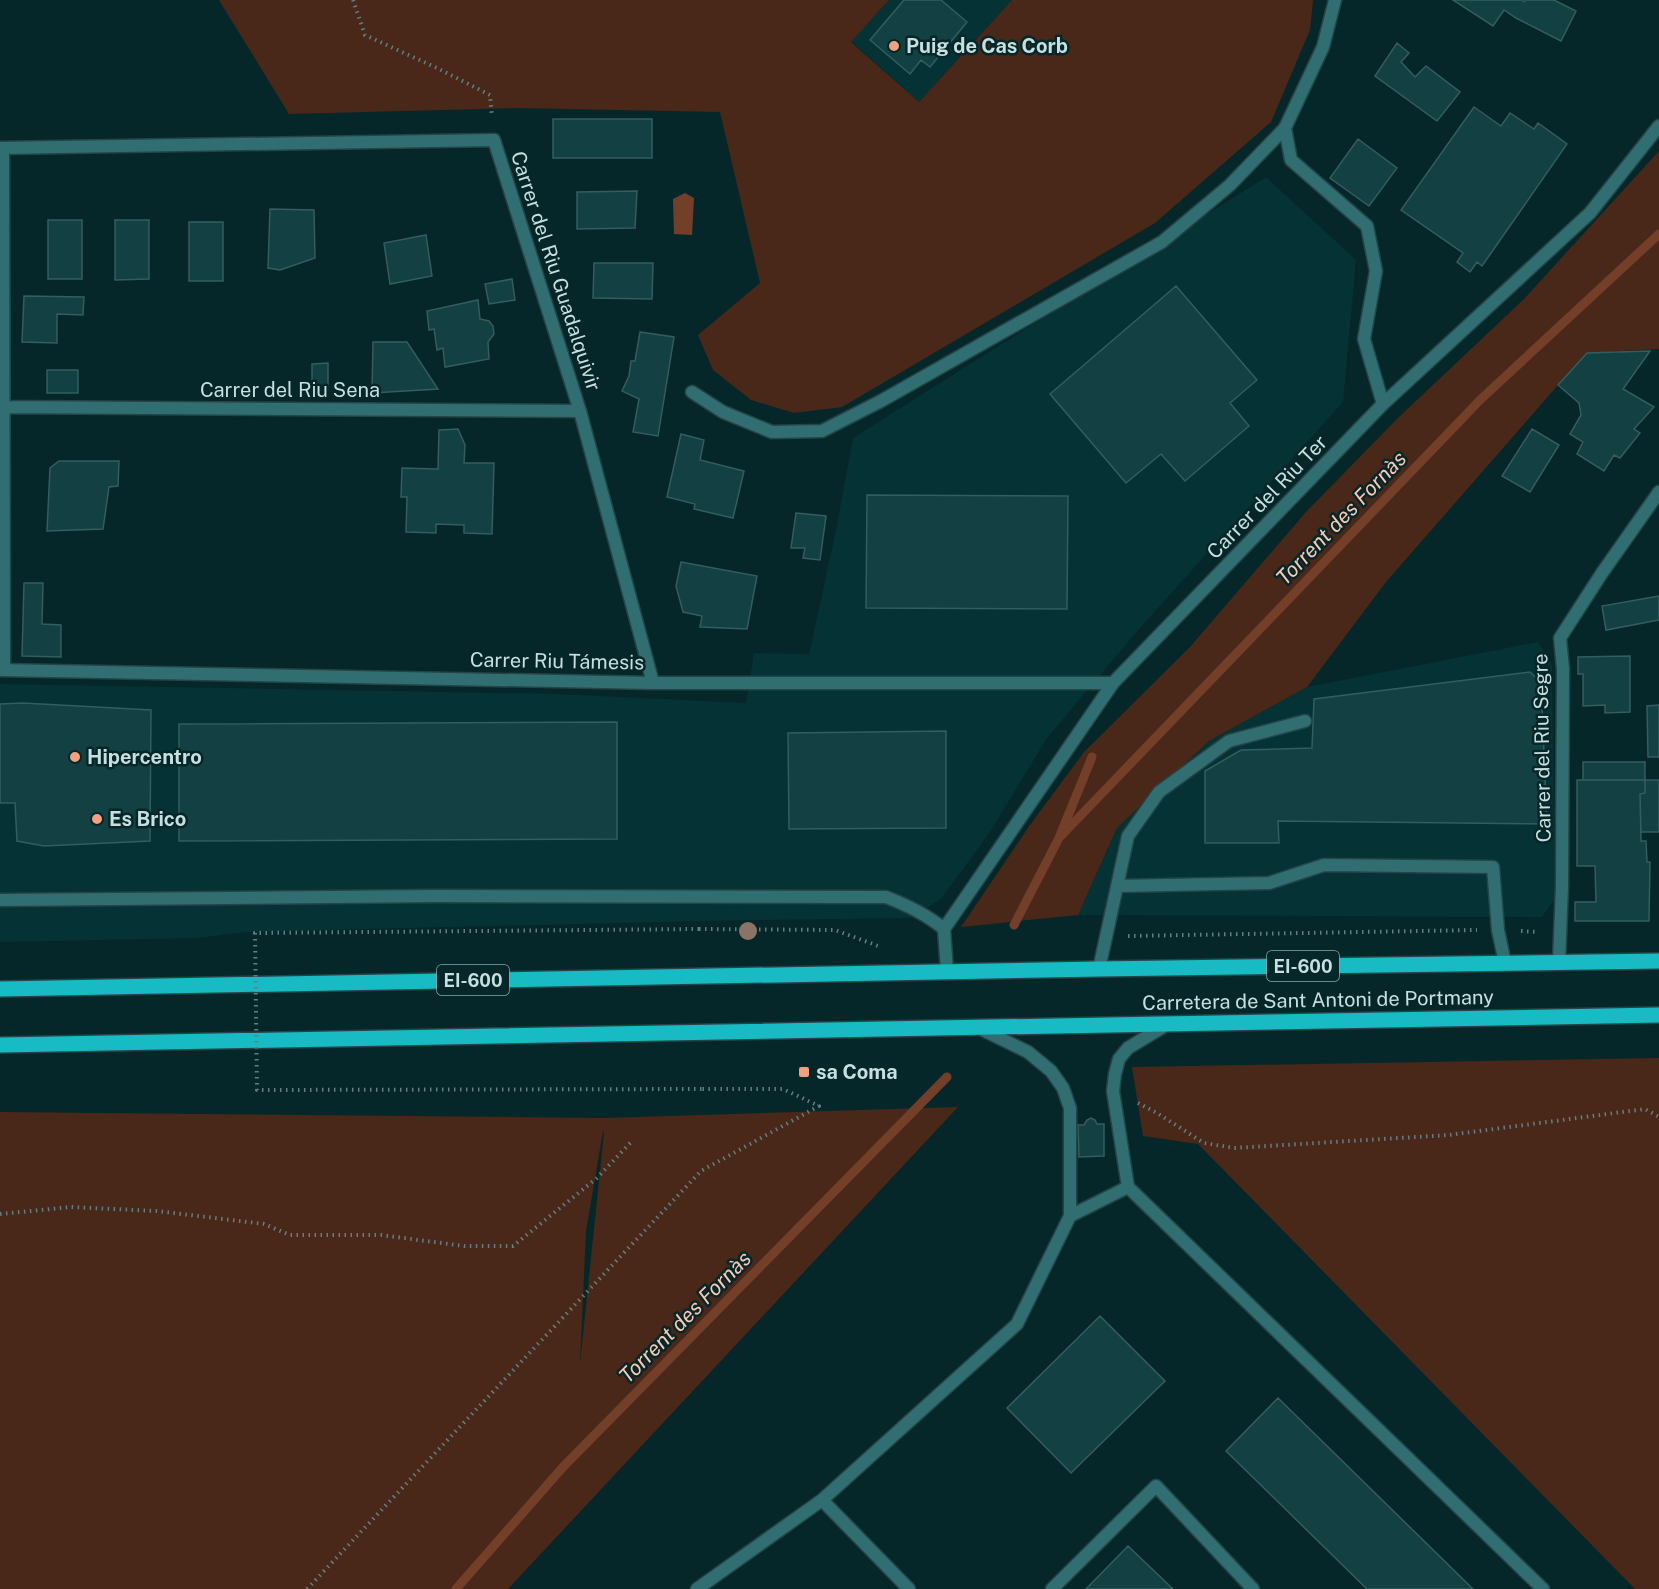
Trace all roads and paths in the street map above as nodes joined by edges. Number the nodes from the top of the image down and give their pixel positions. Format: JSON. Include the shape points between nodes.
{"nodes":[{"id":1,"x":353,"y":0,"type":"edge"},
{"id":2,"x":1335,"y":0,"type":"edge"},
{"id":3,"x":1659,"y":126,"type":"edge"},
{"id":4,"x":1285,"y":128,"type":"junction"},
{"id":5,"x":494,"y":140,"type":"junction"},
{"id":6,"x":2,"y":148,"type":"edge"},
{"id":7,"x":693,"y":392,"type":"dead end"},
{"id":8,"x":1383,"y":404,"type":"junction"},
{"id":9,"x":2,"y":407,"type":"edge"},
{"id":10,"x":580,"y":411,"type":"junction"},
{"id":11,"x":1659,"y":492,"type":"edge"},
{"id":12,"x":2,"y":670,"type":"edge"},
{"id":13,"x":653,"y":683,"type":"junction"},
{"id":14,"x":1113,"y":683,"type":"junction"},
{"id":15,"x":1305,"y":721,"type":"dead end"},
{"id":16,"x":1117,"y":886,"type":"junction"},
{"id":17,"x":0,"y":900,"type":"edge"},
{"id":18,"x":944,"y":929,"type":"junction"},
{"id":19,"x":1498,"y":930,"type":"junction"},
{"id":20,"x":1560,"y":932,"type":"junction"},
{"id":21,"x":1106,"y":936,"type":"junction"},
{"id":22,"x":891,"y":951,"type":"dead end"},
{"id":23,"x":1659,"y":961,"type":"edge"},
{"id":24,"x":1559,"y":962,"type":"junction"},
{"id":25,"x":1505,"y":963,"type":"junction"},
{"id":26,"x":1099,"y":969,"type":"junction"},
{"id":27,"x":947,"y":971,"type":"junction"},
{"id":28,"x":0,"y":989,"type":"edge"},
{"id":29,"x":1659,"y":1015,"type":"edge"},
{"id":30,"x":1166,"y":1025,"type":"junction"},
{"id":31,"x":978,"y":1028,"type":"junction"},
{"id":32,"x":0,"y":1045,"type":"edge"},
{"id":33,"x":1113,"y":1091,"type":"junction"},
{"id":34,"x":1659,"y":1117,"type":"edge"},
{"id":35,"x":632,"y":1142,"type":"dead end"},
{"id":36,"x":1128,"y":1187,"type":"junction"},
{"id":37,"x":0,"y":1214,"type":"edge"},
{"id":38,"x":1070,"y":1216,"type":"junction"},
{"id":39,"x":822,"y":1500,"type":"junction"},
{"id":40,"x":307,"y":1589,"type":"edge"},
{"id":41,"x":698,"y":1589,"type":"edge"},
{"id":42,"x":909,"y":1589,"type":"edge"},
{"id":43,"x":1052,"y":1589,"type":"edge"},
{"id":44,"x":1253,"y":1589,"type":"edge"},
{"id":45,"x":1543,"y":1589,"type":"edge"}],
"edges":[{"from":1,"to":5,"type":"path","via":[[365,35],[490,95]]},
{"from":2,"to":4,"type":"street","via":[[1323,47]]},
{"from":3,"to":8,"type":"street","name":"Carrer del Riu Ter","via":[[1590,213]]},
{"from":4,"to":7,"type":"street","via":[[1230,185],[1162,242],[881,402],[822,431],[772,432],[723,412]]},
{"from":4,"to":8,"type":"street","via":[[1291,160],[1367,226],[1376,271],[1364,339]]},
{"from":5,"to":6,"type":"street","name":"Carrer del Riu Guadalquivir"},
{"from":5,"to":10,"type":"street","name":"Carrer del Riu Guadalquivir"},
{"from":6,"to":9,"type":"street"},
{"from":8,"to":14,"type":"street","name":"Carrer del Riu Ter"},
{"from":9,"to":10,"type":"street","name":"Carrer del Riu Sena"},
{"from":9,"to":12,"type":"street"},
{"from":10,"to":13,"type":"street","name":"Carrer del Riu Guadalquivir"},
{"from":11,"to":20,"type":"street","name":"Carrer del Riu Segre","via":[[1560,638]]},
{"from":12,"to":13,"type":"street","name":"Carrer Riu Támesis"},
{"from":13,"to":14,"type":"street","name":"Carrer Riu Támesis"},
{"from":14,"to":18,"type":"street","name":"Carrer del Riu Ter"},
{"from":15,"to":16,"type":"street","via":[[1229,741],[1159,792],[1128,836]]},
{"from":16,"to":19,"type":"street","via":[[1269,883],[1324,865],[1493,867]]},
{"from":16,"to":21,"type":"street"},
{"from":17,"to":18,"type":"street","via":[[886,897],[915,909]]},
{"from":18,"to":27,"type":"street"},
{"from":19,"to":20,"type":"path"},
{"from":19,"to":21,"type":"path"},
{"from":19,"to":25,"type":"street"},
{"from":20,"to":24,"type":"street","name":"Carrer del Riu Segre"},
{"from":21,"to":26,"type":"street"},
{"from":22,"to":40,"type":"path","bridge":true,"via":[[835,930],[255,933],[257,1090],[783,1089],[819,1106],[701,1171]]},
{"from":23,"to":24,"type":"main road","name":"Carretera de Sant Antoni de Portmany","number":"EI-600"},
{"from":24,"to":25,"type":"main road","name":"Carretera de Sant Antoni de Portmany","number":"EI-600"},
{"from":25,"to":26,"type":"main road","name":"Carretera de Sant Antoni de Portmany","number":"EI-600"},
{"from":26,"to":27,"type":"main road","name":"Carretera de Sant Antoni de Portmany","number":"EI-600"},
{"from":27,"to":28,"type":"main road","number":"EI-600"},
{"from":29,"to":30,"type":"main road","name":"Carretera de Sant Antoni de Portmany"},
{"from":30,"to":31,"type":"main road","name":"Carretera de Sant Antoni de Portmany"},
{"from":30,"to":33,"type":"street","via":[[1128,1048],[1119,1059]]},
{"from":31,"to":32,"type":"main road","name":"Carretera de Sant Antoni de Portmany"},
{"from":31,"to":38,"type":"street","via":[[1028,1052],[1051,1071],[1063,1088],[1070,1108]]},
{"from":33,"to":34,"type":"path","via":[[1204,1143],[1234,1148],[1449,1135],[1645,1109]]},
{"from":33,"to":36,"type":"street"},
{"from":35,"to":37,"type":"path","via":[[597,1178],[513,1245],[464,1246],[381,1235],[290,1235],[264,1224],[157,1211],[71,1207]]},
{"from":36,"to":38,"type":"street"},
{"from":36,"to":45,"type":"street"},
{"from":38,"to":39,"type":"street","via":[[1017,1324]]},
{"from":39,"to":41,"type":"street"},
{"from":39,"to":42,"type":"street"},
{"from":43,"to":44,"type":"street","via":[[1156,1486]]}]}
